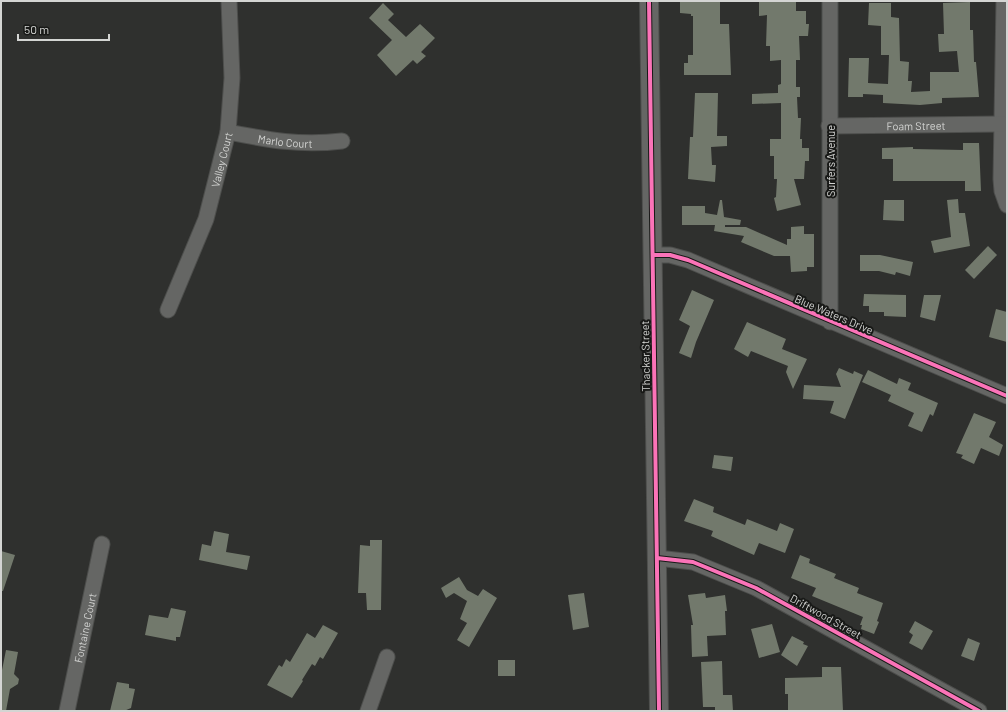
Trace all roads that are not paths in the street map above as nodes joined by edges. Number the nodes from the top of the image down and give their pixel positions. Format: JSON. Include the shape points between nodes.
{"nodes":[{"id":1,"x":230,"y":1,"type":"edge"},
{"id":2,"x":649,"y":1,"type":"edge"},
{"id":3,"x":830,"y":1,"type":"edge"},
{"id":4,"x":1004,"y":1,"type":"edge"},
{"id":5,"x":1002,"y":124,"type":"junction"},
{"id":6,"x":829,"y":126,"type":"junction"},
{"id":7,"x":228,"y":132,"type":"junction"},
{"id":8,"x":342,"y":142,"type":"dead end"},
{"id":9,"x":1007,"y":205,"type":"edge"},
{"id":10,"x":653,"y":255,"type":"junction"},
{"id":11,"x":168,"y":310,"type":"dead end"},
{"id":12,"x":830,"y":322,"type":"junction"},
{"id":13,"x":1007,"y":396,"type":"edge"},
{"id":14,"x":102,"y":544,"type":"dead end"},
{"id":15,"x":657,"y":558,"type":"junction"},
{"id":16,"x":386,"y":658,"type":"dead end"},
{"id":17,"x":67,"y":711,"type":"edge"},
{"id":18,"x":368,"y":711,"type":"edge"},
{"id":19,"x":659,"y":711,"type":"edge"},
{"id":20,"x":979,"y":711,"type":"edge"}],
"edges":[{"from":1,"to":7,"type":"street","name":"Valley Court","via":[[232,78]]},
{"from":2,"to":10,"type":"street","name":"Thacker Street"},
{"from":3,"to":6,"type":"street","name":"Surfers Avenue"},
{"from":4,"to":5,"type":"street"},
{"from":5,"to":6,"type":"street","name":"Foam Street"},
{"from":5,"to":9,"type":"street","via":[[1002,191]]},
{"from":6,"to":12,"type":"street","name":"Surfers Avenue"},
{"from":7,"to":8,"type":"street","name":"Marlo Court","via":[[285,143]]},
{"from":7,"to":11,"type":"street","name":"Valley Court","via":[[206,219]]},
{"from":10,"to":12,"type":"street","name":"Blue Waters Drive","via":[[679,257]]},
{"from":10,"to":15,"type":"street","name":"Thacker Street"},
{"from":12,"to":13,"type":"street","name":"Blue Waters Drive"},
{"from":14,"to":17,"type":"street","name":"Fontaine Court"},
{"from":15,"to":19,"type":"street","name":"Thacker Street"},
{"from":15,"to":20,"type":"street","name":"Driftwood Street","via":[[693,562],[756,588]]},
{"from":16,"to":18,"type":"street"}]}
